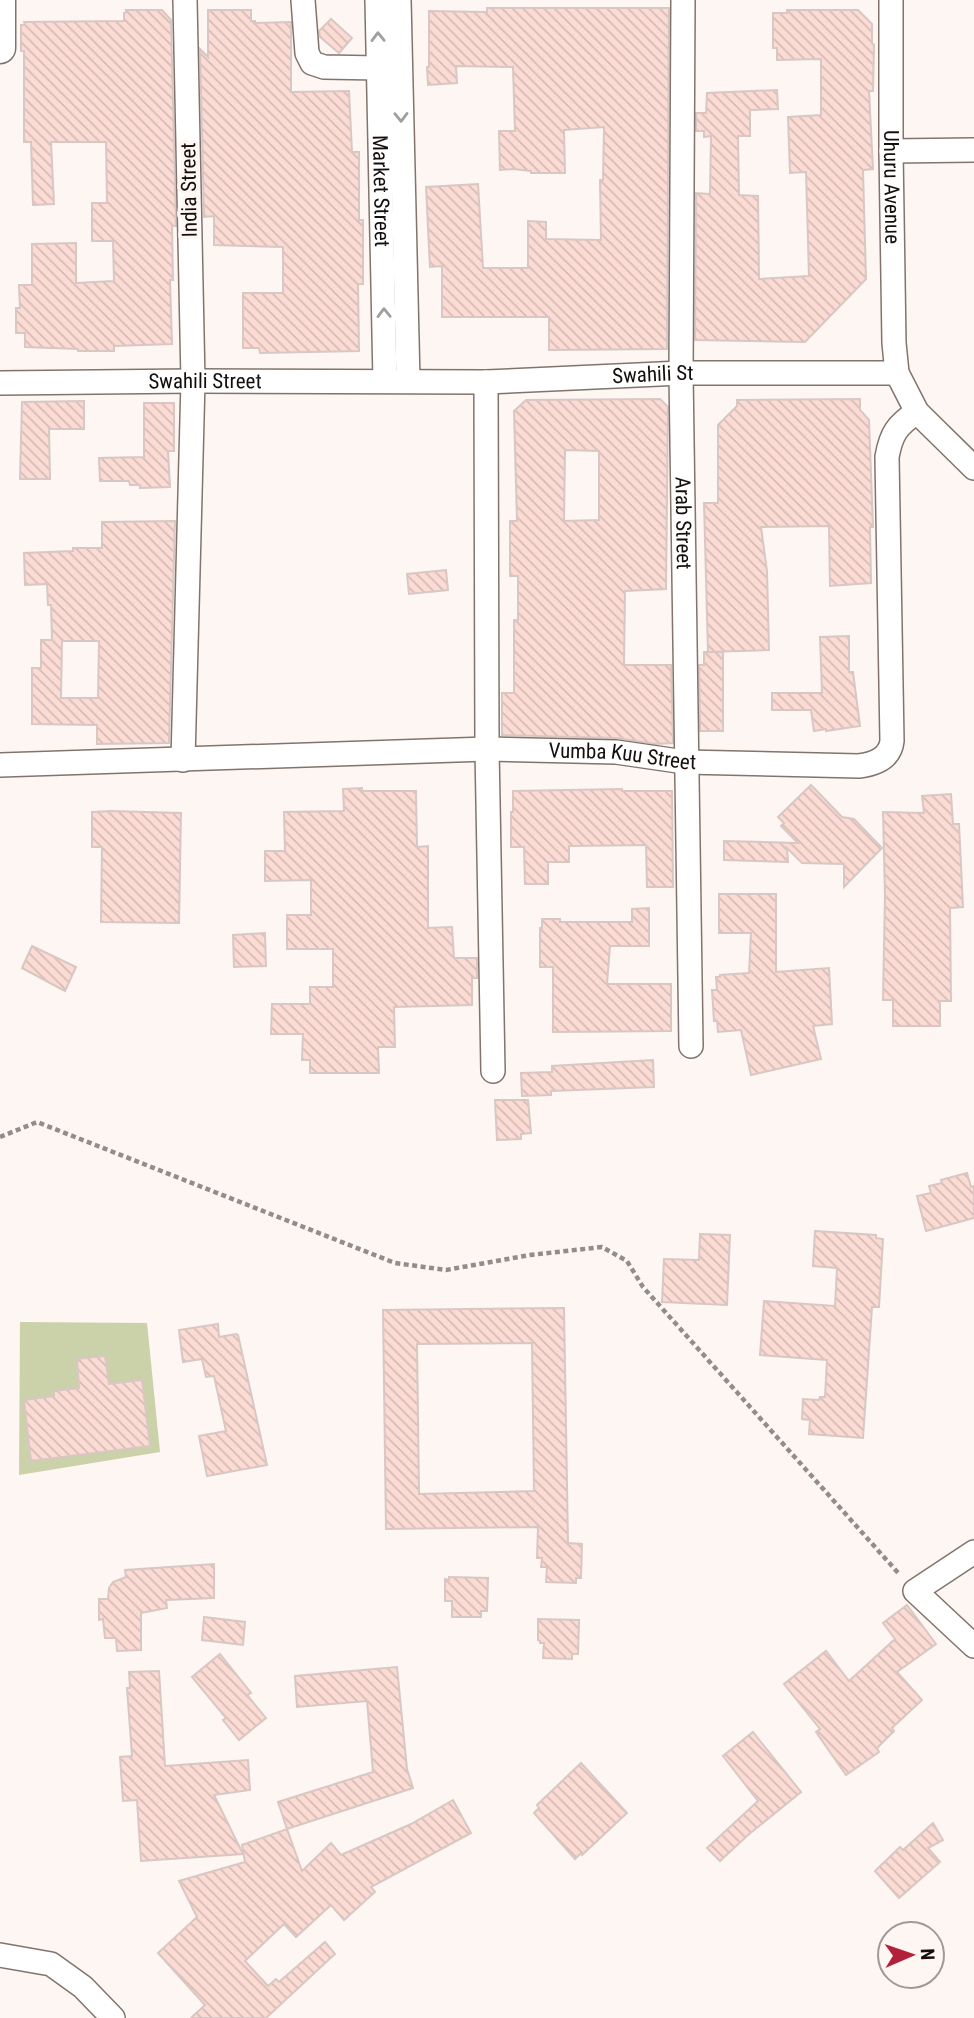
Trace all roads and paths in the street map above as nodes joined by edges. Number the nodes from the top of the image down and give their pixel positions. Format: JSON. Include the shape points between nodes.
{"nodes":[{"id":1,"x":1,"y":0,"type":"edge"},
{"id":2,"x":185,"y":0,"type":"edge"},
{"id":3,"x":303,"y":0,"type":"edge"},
{"id":4,"x":377,"y":0,"type":"edge"},
{"id":5,"x":398,"y":0,"type":"edge"},
{"id":6,"x":683,"y":0,"type":"edge"},
{"id":7,"x":891,"y":0,"type":"edge"},
{"id":8,"x":0,"y":48,"type":"edge"},
{"id":9,"x":379,"y":68,"type":"junction"},
{"id":10,"x":974,"y":150,"type":"edge"},
{"id":11,"x":891,"y":151,"type":"junction"},
{"id":12,"x":681,"y":373,"type":"junction"},
{"id":13,"x":897,"y":373,"type":"junction"},
{"id":14,"x":192,"y":381,"type":"junction"},
{"id":15,"x":397,"y":381,"type":"junction"},
{"id":16,"x":486,"y":382,"type":"junction"},
{"id":17,"x":0,"y":383,"type":"edge"},
{"id":18,"x":916,"y":412,"type":"junction"},
{"id":19,"x":974,"y":468,"type":"edge"},
{"id":20,"x":487,"y":749,"type":"junction"},
{"id":21,"x":183,"y":760,"type":"junction"},
{"id":22,"x":685,"y":762,"type":"junction"},
{"id":23,"x":0,"y":765,"type":"edge"},
{"id":24,"x":691,"y":1046,"type":"dead end"},
{"id":25,"x":493,"y":1071,"type":"dead end"},
{"id":26,"x":0,"y":1137,"type":"edge"},
{"id":27,"x":974,"y":1552,"type":"edge"},
{"id":28,"x":915,"y":1591,"type":"junction"},
{"id":29,"x":974,"y":1645,"type":"edge"},
{"id":30,"x":0,"y":1955,"type":"edge"},
{"id":31,"x":113,"y":2018,"type":"edge"}],
"edges":[{"from":1,"to":8,"type":"main road"},
{"from":2,"to":14,"type":"street","name":"India Street"},
{"from":3,"to":9,"type":"street","via":[[307,53],[312,62],[324,67]]},
{"from":9,"to":4,"type":"street","name":"Market Street","one_way":true},
{"from":5,"to":15,"type":"street","name":"Market Street","one_way":true},
{"from":6,"to":12,"type":"street","name":"Arab Street"},
{"from":7,"to":11,"type":"street","name":"Uhuru Avenue"},
{"from":15,"to":9,"type":"street","name":"Market Street","one_way":true},
{"from":10,"to":11,"type":"street"},
{"from":11,"to":13,"type":"street","name":"Uhuru Avenue"},
{"from":12,"to":13,"type":"street","name":"Swahili St"},
{"from":12,"to":16,"type":"street","name":"Swahili St"},
{"from":12,"to":22,"type":"street","name":"Arab Street"},
{"from":13,"to":18,"type":"street"},
{"from":14,"to":15,"type":"street","name":"Swahili Street"},
{"from":14,"to":17,"type":"street","name":"Swahili Street"},
{"from":14,"to":21,"type":"street","name":"India Street"},
{"from":15,"to":16,"type":"street","name":"Swahili St"},
{"from":16,"to":20,"type":"street"},
{"from":18,"to":19,"type":"street"},
{"from":18,"to":22,"type":"street","name":"Vumba Kuu Street","via":[[900,424],[887,457],[889,752],[879,761],[859,766]]},
{"from":20,"to":21,"type":"street","name":"Vumba Kuu Street"},
{"from":20,"to":22,"type":"street","name":"Vumba Kuu Street","via":[[617,752]]},
{"from":20,"to":25,"type":"street"},
{"from":21,"to":23,"type":"street","name":"Vumba Kuu Street"},
{"from":22,"to":24,"type":"street","name":"Arab Street"},
{"from":26,"to":28,"type":"path","via":[[37,1122],[395,1263],[446,1270],[602,1247],[627,1261],[643,1287]]},
{"from":27,"to":28,"type":"street"},
{"from":28,"to":29,"type":"street"},
{"from":30,"to":31,"type":"street","via":[[51,1964],[83,1987]]}]}
